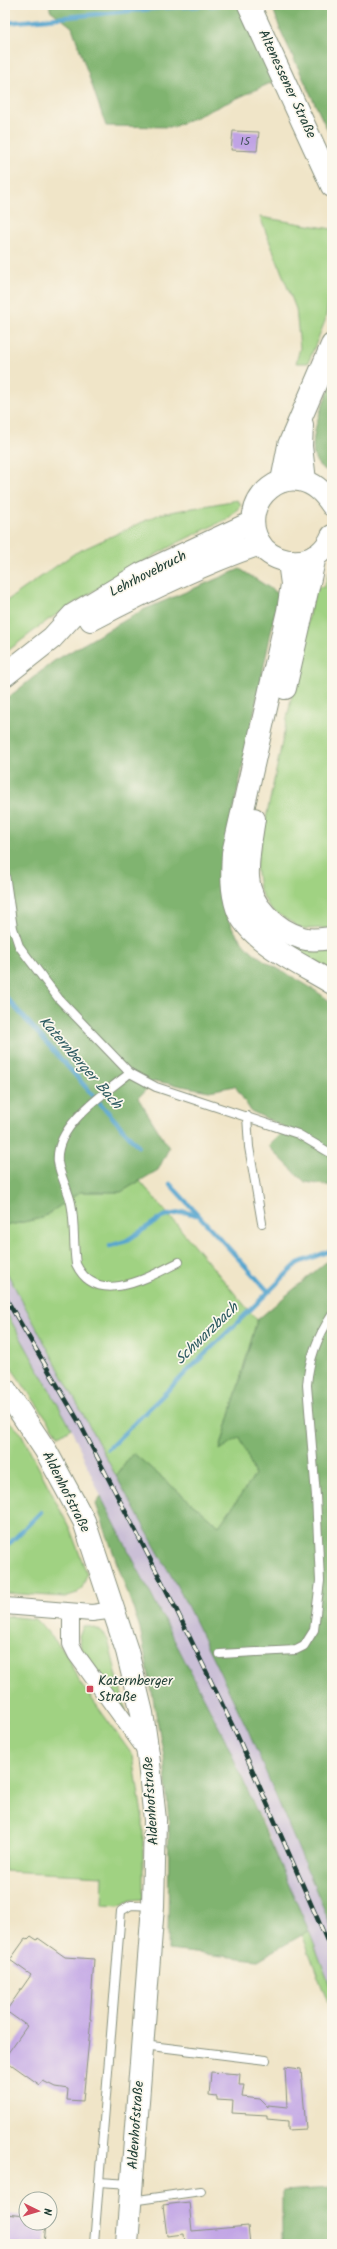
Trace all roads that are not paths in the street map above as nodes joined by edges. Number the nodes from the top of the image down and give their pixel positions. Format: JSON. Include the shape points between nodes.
{"nodes":[{"id":1,"x":249,"y":5,"type":"edge"},
{"id":2,"x":332,"y":186,"type":"edge"},
{"id":3,"x":332,"y":345,"type":"edge"},
{"id":4,"x":302,"y":414,"type":"junction"},
{"id":5,"x":282,"y":481,"type":"junction"},
{"id":6,"x":305,"y":481,"type":"junction"},
{"id":7,"x":330,"y":498,"type":"edge"},
{"id":8,"x":253,"y":522,"type":"junction"},
{"id":9,"x":332,"y":536,"type":"edge"},
{"id":10,"x":260,"y":544,"type":"junction"},
{"id":11,"x":315,"y":556,"type":"junction"},
{"id":12,"x":289,"y":562,"type":"junction"},
{"id":13,"x":52,"y":638,"type":"junction"},
{"id":14,"x":5,"y":675,"type":"edge"},
{"id":15,"x":5,"y":874,"type":"edge"},
{"id":16,"x":332,"y":938,"type":"edge"},
{"id":17,"x":332,"y":983,"type":"edge"},
{"id":18,"x":130,"y":1073,"type":"junction"},
{"id":19,"x":247,"y":1116,"type":"junction"},
{"id":20,"x":332,"y":1154,"type":"edge"},
{"id":21,"x":262,"y":1223,"type":"dead end"},
{"id":22,"x":179,"y":1262,"type":"dead end"},
{"id":23,"x":332,"y":1315,"type":"edge"},
{"id":24,"x":5,"y":1389,"type":"edge"},
{"id":25,"x":5,"y":1606,"type":"edge"},
{"id":26,"x":115,"y":1610,"type":"junction"},
{"id":27,"x":71,"y":1612,"type":"junction"},
{"id":28,"x":220,"y":1654,"type":"dead end"},
{"id":29,"x":148,"y":1754,"type":"junction"},
{"id":30,"x":153,"y":1906,"type":"junction"},
{"id":31,"x":142,"y":2045,"type":"junction"},
{"id":32,"x":266,"y":2060,"type":"dead end"},
{"id":33,"x":99,"y":2182,"type":"junction"},
{"id":34,"x":201,"y":2191,"type":"dead end"},
{"id":35,"x":131,"y":2193,"type":"junction"},
{"id":36,"x":94,"y":2244,"type":"edge"},
{"id":37,"x":127,"y":2244,"type":"edge"}],
"edges":[{"from":1,"to":2,"type":"main road","name":"Altenessener Straße","via":[[293,96]]},
{"from":3,"to":4,"type":"main road"},
{"from":4,"to":5,"type":"main road","via":[[289,445]]},
{"from":4,"to":6,"type":"main road","via":[[301,446]]},
{"from":5,"to":6,"type":"main road"},
{"from":5,"to":8,"type":"main road","via":[[270,487],[261,497],[255,509]]},
{"from":6,"to":7,"type":"main road","via":[[314,484]]},
{"from":8,"to":10,"type":"main road"},
{"from":8,"to":13,"type":"main road","name":"Lehrhovebruch","via":[[141,574],[73,615]]},
{"from":9,"to":11,"type":"main road","via":[[324,549]]},
{"from":10,"to":12,"type":"main road","via":[[278,559]]},
{"from":10,"to":13,"type":"main road","name":"Lehrhovebruch","via":[[212,561]]},
{"from":11,"to":12,"type":"main road","via":[[303,561]]},
{"from":11,"to":16,"type":"main road","via":[[254,819],[248,878],[254,897],[265,915],[278,926],[303,938]]},
{"from":12,"to":17,"type":"main road","via":[[292,584],[288,610],[233,853],[232,892],[244,922],[263,941]]},
{"from":13,"to":14,"type":"main road","name":"Lehrhovebruch"},
{"from":15,"to":18,"type":"lane","via":[[13,928],[19,946],[59,999]]},
{"from":18,"to":19,"type":"lane","via":[[156,1086]]},
{"from":18,"to":22,"type":"lane","via":[[77,1118],[61,1140],[58,1156],[60,1172],[71,1204],[76,1264],[80,1273],[92,1283],[110,1288],[140,1282]]},
{"from":19,"to":20,"type":"lane","via":[[298,1134]]},
{"from":19,"to":21,"type":"lane"},
{"from":23,"to":28,"type":"lane","via":[[312,1352],[308,1379],[308,1419],[316,1496],[320,1581],[314,1630],[304,1646],[296,1650]]},
{"from":24,"to":26,"type":"main road","name":"Aldenhofstraße","via":[[46,1451],[84,1521]]},
{"from":25,"to":27,"type":"street"},
{"from":26,"to":27,"type":"street"},
{"from":26,"to":29,"type":"main road","name":"Aldenhofstraße","via":[[142,1713]]},
{"from":27,"to":29,"type":"street","via":[[69,1631],[76,1654]]},
{"from":29,"to":30,"type":"main road","name":"Aldenhofstraße","via":[[155,1820]]},
{"from":30,"to":31,"type":"main road","name":"Aldenhofstraße"},
{"from":30,"to":33,"type":"lane","via":[[131,1905],[121,1911]]},
{"from":31,"to":32,"type":"lane"},
{"from":31,"to":35,"type":"main road","name":"Aldenhofstraße"},
{"from":33,"to":35,"type":"lane"},
{"from":33,"to":36,"type":"lane"},
{"from":34,"to":35,"type":"lane"},
{"from":35,"to":37,"type":"main road","name":"Aldenhofstraße"}]}
